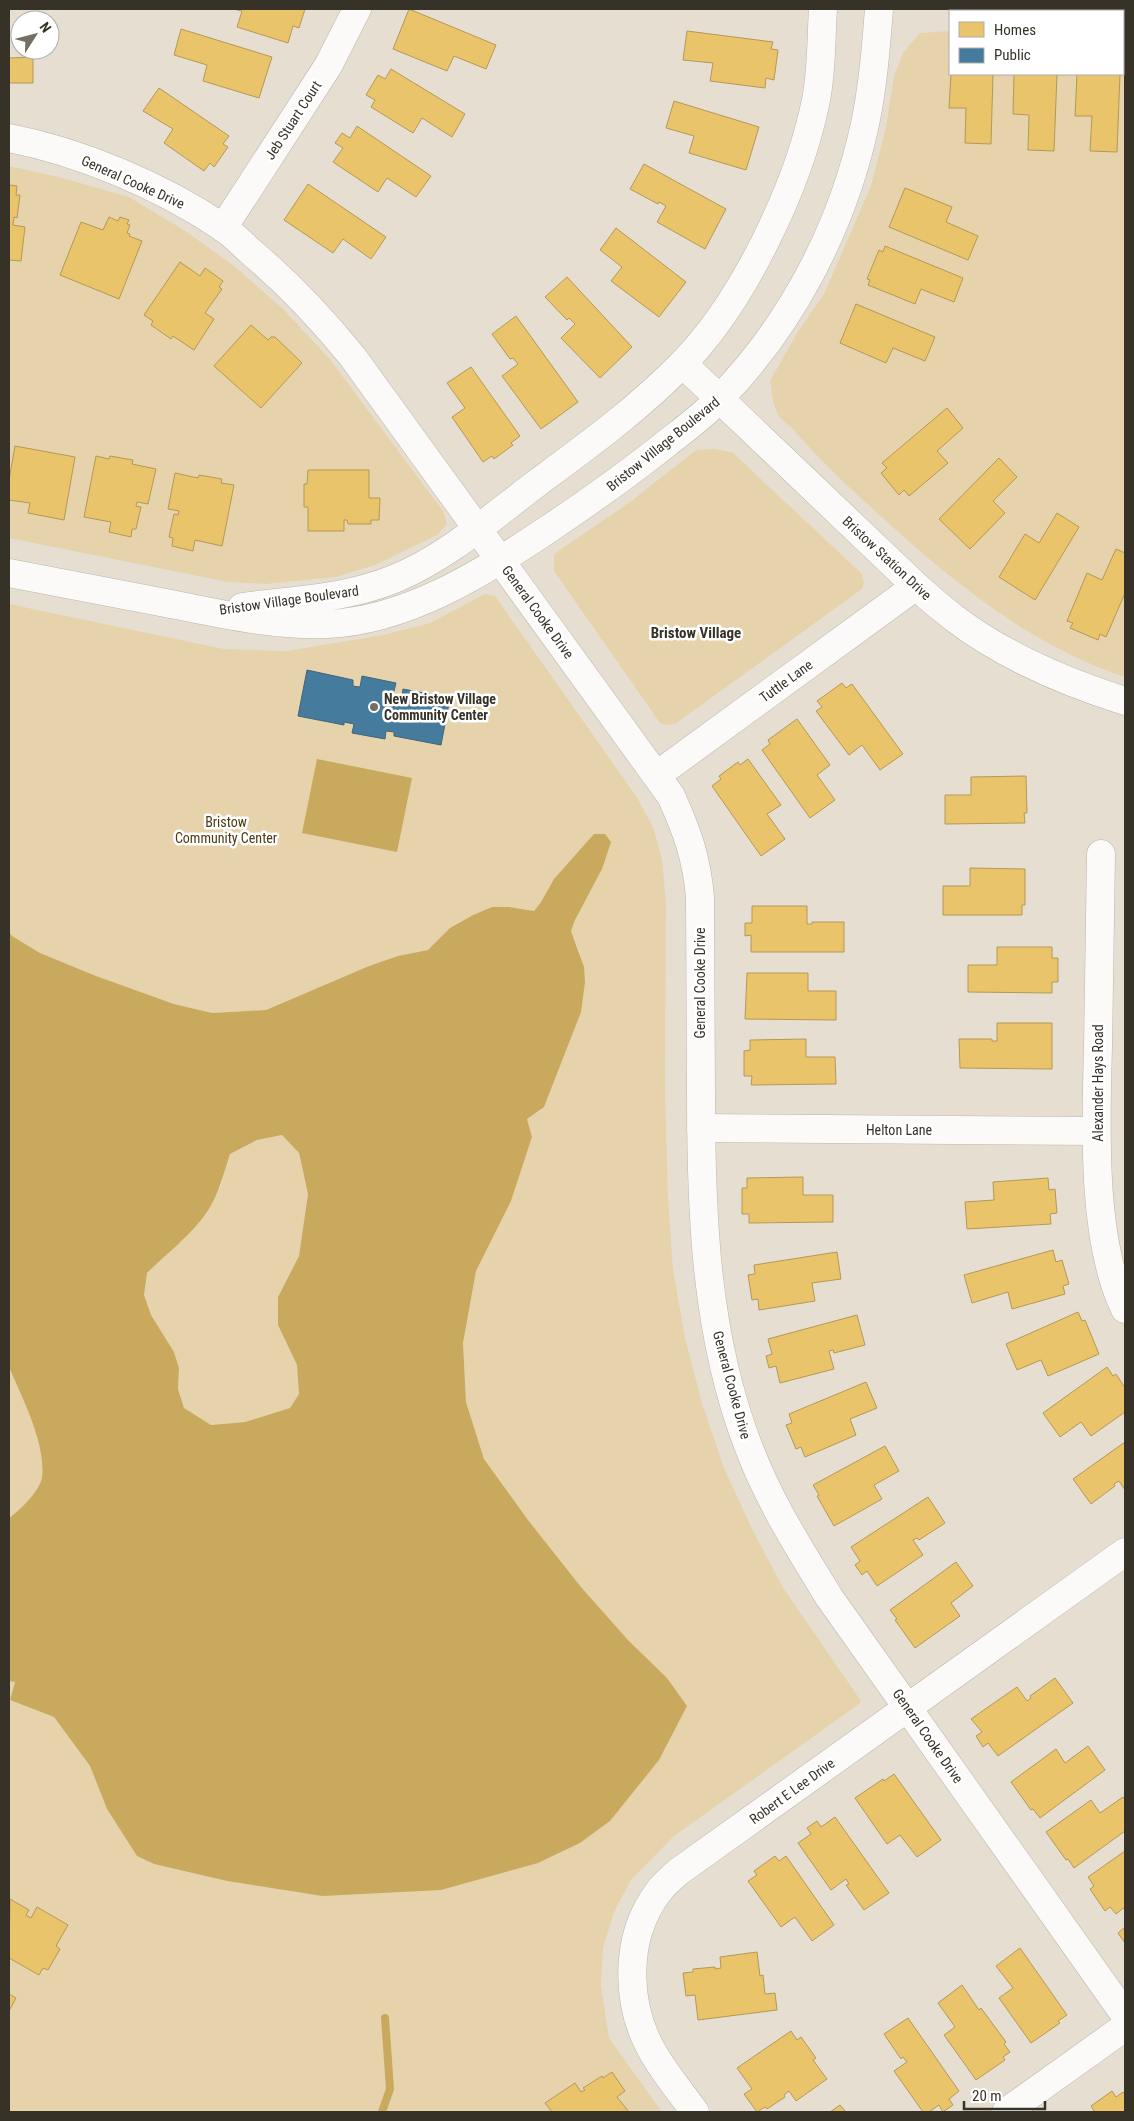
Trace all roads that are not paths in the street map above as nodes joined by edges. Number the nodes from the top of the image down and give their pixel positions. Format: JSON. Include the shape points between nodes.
{"nodes":[{"id":1,"x":357,"y":9,"type":"edge"},
{"id":2,"x":823,"y":9,"type":"edge"},
{"id":3,"x":879,"y":9,"type":"edge"},
{"id":4,"x":973,"y":9,"type":"edge"},
{"id":5,"x":1018,"y":10,"type":"edge"},
{"id":6,"x":9,"y":138,"type":"edge"},
{"id":7,"x":223,"y":228,"type":"junction"},
{"id":8,"x":683,"y":364,"type":"junction"},
{"id":9,"x":719,"y":400,"type":"junction"},
{"id":10,"x":477,"y":528,"type":"junction"},
{"id":11,"x":501,"y":560,"type":"junction"},
{"id":12,"x":9,"y":573,"type":"edge"},
{"id":13,"x":916,"y":586,"type":"junction"},
{"id":14,"x":211,"y":612,"type":"junction"},
{"id":15,"x":1125,"y":701,"type":"edge"},
{"id":16,"x":656,"y":775,"type":"junction"},
{"id":17,"x":1101,"y":854,"type":"dead end"},
{"id":18,"x":701,"y":1128,"type":"junction"},
{"id":19,"x":1096,"y":1131,"type":"junction"},
{"id":20,"x":1125,"y":1309,"type":"edge"},
{"id":21,"x":1125,"y":1552,"type":"edge"},
{"id":22,"x":908,"y":1708,"type":"junction"},
{"id":23,"x":1125,"y":2015,"type":"edge"},
{"id":24,"x":1125,"y":2027,"type":"edge"},
{"id":25,"x":695,"y":2112,"type":"edge"},
{"id":26,"x":1006,"y":2112,"type":"edge"}],
"edges":[{"from":1,"to":7,"type":"street","name":"Jeb Stuart Court","via":[[328,66]]},
{"from":2,"to":8,"type":"street","name":"Bristow Village Boulevard","via":[[816,98],[790,183],[768,236],[729,304]]},
{"from":3,"to":9,"type":"street","name":"Bristow Village Boulevard","via":[[865,123],[845,197],[823,250],[781,323]]},
{"from":4,"to":5,"type":"street"},
{"from":6,"to":7,"type":"street","name":"General Cooke Drive","via":[[70,154],[121,174],[185,205]]},
{"from":7,"to":10,"type":"street","name":"General Cooke Drive","via":[[282,278],[324,322]]},
{"from":8,"to":9,"type":"street","name":"Bristow Station Drive"},
{"from":8,"to":10,"type":"street","name":"Bristow Village Boulevard","via":[[638,405]]},
{"from":9,"to":11,"type":"street","name":"Bristow Village Boulevard","via":[[612,486]]},
{"from":9,"to":13,"type":"street","name":"Bristow Station Drive"},
{"from":10,"to":11,"type":"street","name":"General Cooke Drive"},
{"from":10,"to":14,"type":"street","name":"Bristow Village Boulevard","via":[[424,564],[364,590]]},
{"from":11,"to":14,"type":"street","name":"Bristow Village Boulevard","via":[[444,592],[374,616],[329,624]]},
{"from":11,"to":16,"type":"street","name":"General Cooke Drive"},
{"from":12,"to":14,"type":"street","name":"Bristow Village Boulevard"},
{"from":13,"to":15,"type":"street","name":"Bristow Station Drive","via":[[954,618],[997,647],[1051,674]]},
{"from":13,"to":16,"type":"street","name":"Tuttle Lane"},
{"from":16,"to":18,"type":"street","name":"General Cooke Drive","via":[[682,820],[698,873]]},
{"from":17,"to":19,"type":"street","name":"Alexander Hays Road"},
{"from":18,"to":19,"type":"street","name":"Helton Lane"},
{"from":18,"to":22,"type":"street","name":"General Cooke Drive","via":[[708,1280],[723,1365],[748,1446],[785,1525],[830,1597]]},
{"from":19,"to":20,"type":"street","name":"Alexander Hays Road","via":[[1105,1243]]},
{"from":21,"to":22,"type":"street","name":"Robert E Lee Drive"},
{"from":22,"to":23,"type":"street","name":"General Cooke Drive"},
{"from":22,"to":25,"type":"street","name":"Robert E Lee Drive","via":[[678,1872],[659,1890],[647,1910],[635,1943],[634,2002],[655,2055]]},
{"from":24,"to":26,"type":"street"}]}
